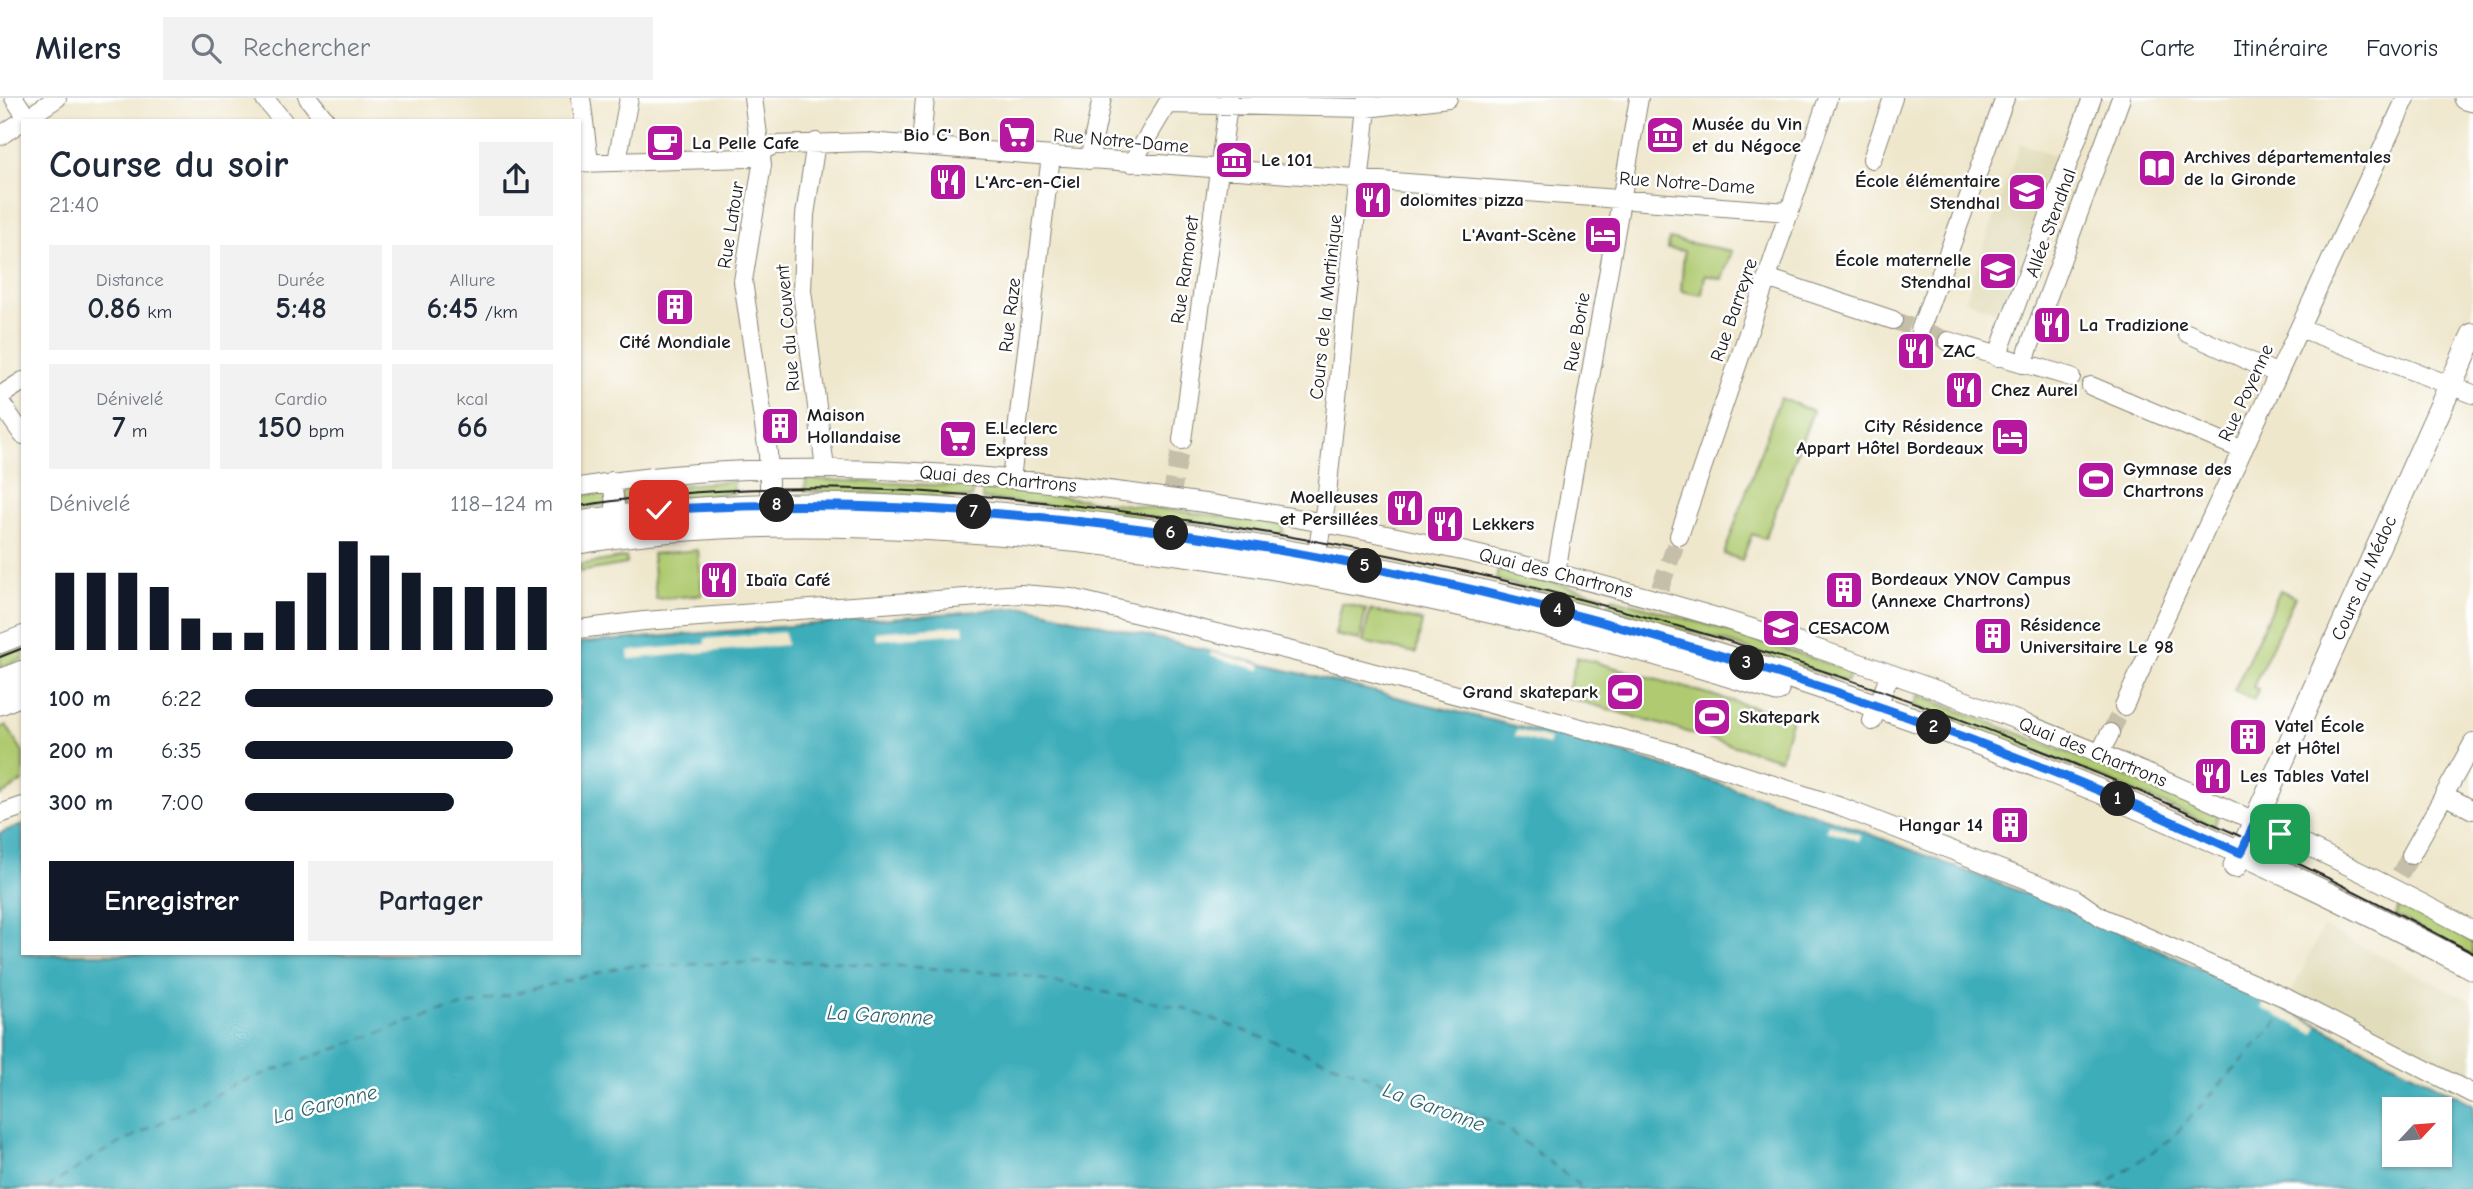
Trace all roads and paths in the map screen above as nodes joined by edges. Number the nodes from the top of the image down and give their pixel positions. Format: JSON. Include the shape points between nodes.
{"nodes":[{"id":1,"x":14,"y":98,"type":"edge"},
{"id":2,"x":57,"y":98,"type":"edge"},
{"id":3,"x":264,"y":98,"type":"edge"},
{"id":4,"x":308,"y":98,"type":"edge"},
{"id":5,"x":581,"y":98,"type":"edge"},
{"id":6,"x":629,"y":98,"type":"edge"},
{"id":7,"x":753,"y":98,"type":"edge"},
{"id":8,"x":925,"y":98,"type":"edge"},
{"id":9,"x":1102,"y":98,"type":"edge"},
{"id":10,"x":1448,"y":98,"type":"edge"},
{"id":11,"x":1639,"y":98,"type":"edge"},
{"id":12,"x":1828,"y":98,"type":"edge"},
{"id":13,"x":1893,"y":98,"type":"edge"},
{"id":14,"x":2005,"y":98,"type":"edge"},
{"id":15,"x":2092,"y":98,"type":"edge"},
{"id":16,"x":2121,"y":98,"type":"edge"},
{"id":17,"x":2406,"y":98,"type":"edge"},
{"id":18,"x":2466,"y":98,"type":"edge"},
{"id":19,"x":2473,"y":100,"type":"edge"},
{"id":20,"x":1229,"y":102,"type":"edge"},
{"id":21,"x":1368,"y":103,"type":"edge"},
{"id":22,"x":28,"y":119,"type":"edge"},
{"id":23,"x":281,"y":119,"type":"edge"},
{"id":24,"x":324,"y":119,"type":"edge"},
{"id":25,"x":21,"y":123,"type":"edge"},
{"id":26,"x":0,"y":136,"type":"edge"},
{"id":27,"x":816,"y":142,"type":"junction"},
{"id":28,"x":921,"y":145,"type":"junction"},
{"id":29,"x":760,"y":153,"type":"junction"},
{"id":30,"x":1051,"y":156,"type":"junction"},
{"id":31,"x":1872,"y":159,"type":"dead end"},
{"id":32,"x":1089,"y":160,"type":"junction"},
{"id":33,"x":617,"y":161,"type":"junction"},
{"id":34,"x":584,"y":163,"type":"edge"},
{"id":35,"x":1132,"y":163,"type":"junction"},
{"id":36,"x":1220,"y":170,"type":"junction"},
{"id":37,"x":1359,"y":180,"type":"junction"},
{"id":38,"x":1621,"y":199,"type":"junction"},
{"id":39,"x":1789,"y":212,"type":"junction"},
{"id":40,"x":1768,"y":278,"type":"junction"},
{"id":41,"x":1893,"y":320,"type":"tunnel mouth"},
{"id":42,"x":2300,"y":328,"type":"junction"},
{"id":43,"x":1920,"y":330,"type":"dead end"},
{"id":44,"x":2187,"y":333,"type":"dead end"},
{"id":45,"x":2473,"y":335,"type":"edge"},
{"id":46,"x":1948,"y":341,"type":"tunnel mouth"},
{"id":47,"x":1997,"y":357,"type":"junction"},
{"id":48,"x":2023,"y":364,"type":"junction"},
{"id":49,"x":2278,"y":374,"type":"junction"},
{"id":50,"x":2071,"y":377,"type":"dead end"},
{"id":51,"x":21,"y":382,"type":"edge"},
{"id":52,"x":2091,"y":386,"type":"dead end"},
{"id":53,"x":2451,"y":386,"type":"junction"},
{"id":54,"x":2473,"y":394,"type":"edge"},
{"id":55,"x":0,"y":396,"type":"edge"},
{"id":56,"x":0,"y":402,"type":"edge"},
{"id":57,"x":21,"y":432,"type":"edge"},
{"id":58,"x":1182,"y":440,"type":"tunnel mouth"},
{"id":59,"x":2243,"y":450,"type":"junction"},
{"id":60,"x":825,"y":468,"type":"junction"},
{"id":61,"x":768,"y":469,"type":"junction"},
{"id":62,"x":1011,"y":480,"type":"junction"},
{"id":63,"x":612,"y":481,"type":"junction"},
{"id":64,"x":581,"y":487,"type":"edge"},
{"id":65,"x":770,"y":515,"type":"junction"},
{"id":66,"x":1322,"y":520,"type":"junction"},
{"id":67,"x":581,"y":523,"type":"edge"},
{"id":68,"x":618,"y":526,"type":"junction"},
{"id":69,"x":1679,"y":536,"type":"tunnel mouth"},
{"id":70,"x":581,"y":541,"type":"edge"},
{"id":71,"x":1314,"y":565,"type":"junction"},
{"id":72,"x":1556,"y":572,"type":"junction"},
{"id":73,"x":581,"y":629,"type":"edge"},
{"id":74,"x":21,"y":636,"type":"edge"},
{"id":75,"x":0,"y":644,"type":"edge"},
{"id":76,"x":21,"y":673,"type":"edge"},
{"id":77,"x":1890,"y":674,"type":"junction"},
{"id":78,"x":0,"y":681,"type":"edge"},
{"id":79,"x":21,"y":694,"type":"edge"},
{"id":80,"x":0,"y":703,"type":"edge"},
{"id":81,"x":2124,"y":706,"type":"tunnel mouth"},
{"id":82,"x":1875,"y":714,"type":"junction"},
{"id":83,"x":2110,"y":733,"type":"tunnel mouth"},
{"id":84,"x":2473,"y":743,"type":"edge"},
{"id":85,"x":2100,"y":753,"type":"junction"},
{"id":86,"x":2444,"y":794,"type":"junction"},
{"id":87,"x":21,"y":807,"type":"edge"},
{"id":88,"x":2473,"y":810,"type":"edge"},
{"id":89,"x":0,"y":814,"type":"edge"},
{"id":90,"x":2256,"y":821,"type":"junction"},
{"id":91,"x":2411,"y":855,"type":"tunnel mouth"},
{"id":92,"x":2238,"y":860,"type":"junction"},
{"id":93,"x":2473,"y":930,"type":"edge"},
{"id":94,"x":2473,"y":968,"type":"edge"},
{"id":95,"x":2473,"y":982,"type":"edge"},
{"id":96,"x":2473,"y":1094,"type":"edge"}],
"edges":[{"from":1,"to":22,"type":"street"},
{"from":2,"to":22,"type":"street"},
{"from":3,"to":23,"type":"street"},
{"from":4,"to":24,"type":"street"},
{"from":5,"to":34,"type":"street"},
{"from":6,"to":33,"type":"street"},
{"from":7,"to":29,"type":"street","name":"Rue Latour"},
{"from":8,"to":28,"type":"street"},
{"from":9,"to":32,"type":"street"},
{"from":10,"to":21,"type":"street"},
{"from":11,"to":38,"type":"street","name":"Rue Borie"},
{"from":12,"to":39,"type":"street","name":"Rue Barreyre"},
{"from":13,"to":31,"type":"street"},
{"from":14,"to":43,"type":"street"},
{"from":15,"to":47,"type":"street","name":"Allée Stendhal"},
{"from":16,"to":48,"type":"street","name":"Allée Stendhal"},
{"from":17,"to":42,"type":"street","name":"Rue Poyenne"},
{"from":18,"to":19,"type":"main road"},
{"from":20,"to":21,"type":"street"},
{"from":20,"to":35,"type":"street","via":[[1167,104]]},
{"from":20,"to":36,"type":"street","name":"Rue Ramonet"},
{"from":21,"to":37,"type":"street","name":"Cours de la Martinique"},
{"from":25,"to":26,"type":"street"},
{"from":27,"to":28,"type":"street","name":"Rue Notre-Dame"},
{"from":27,"to":29,"type":"street","name":"Rue Notre-Dame","via":[[774,145]]},
{"from":27,"to":60,"type":"street","name":"Rue du Couvent","via":[[805,215],[802,291]]},
{"from":28,"to":30,"type":"street","name":"Rue Notre-Dame"},
{"from":29,"to":33,"type":"street","name":"Rue Notre-Dame","via":[[747,158]]},
{"from":29,"to":61,"type":"street","name":"Rue Latour","via":[[762,165],[743,281]]},
{"from":30,"to":32,"type":"street","name":"Rue Notre-Dame"},
{"from":30,"to":62,"type":"street","name":"Rue Raze"},
{"from":32,"to":35,"type":"street","name":"Rue Notre-Dame"},
{"from":33,"to":34,"type":"street","name":"Rue Notre-Dame"},
{"from":35,"to":36,"type":"street","name":"Rue Notre-Dame"},
{"from":36,"to":37,"type":"street","name":"Rue Notre-Dame"},
{"from":36,"to":58,"type":"street","name":"Rue Ramonet"},
{"from":37,"to":38,"type":"street","name":"Rue Notre-Dame"},
{"from":37,"to":66,"type":"street","name":"Cours de la Martinique"},
{"from":38,"to":39,"type":"street","name":"Rue Notre-Dame"},
{"from":38,"to":72,"type":"street","name":"Rue Borie"},
{"from":39,"to":40,"type":"street","name":"Rue Barreyre"},
{"from":40,"to":41,"type":"street"},
{"from":40,"to":69,"type":"street","name":"Rue Barreyre"},
{"from":42,"to":49,"type":"street","name":"Rue Poyenne"},
{"from":42,"to":53,"type":"street"},
{"from":44,"to":49,"type":"street"},
{"from":45,"to":53,"type":"main road","name":"Cours du Médoc"},
{"from":46,"to":47,"type":"street"},
{"from":47,"to":48,"type":"street"},
{"from":48,"to":50,"type":"street"},
{"from":49,"to":59,"type":"street","name":"Rue Poyenne"},
{"from":51,"to":55,"type":"street"},
{"from":52,"to":59,"type":"street"},
{"from":53,"to":54,"type":"street"},
{"from":53,"to":90,"type":"main road","name":"Cours du Médoc"},
{"from":56,"to":57,"type":"street"},
{"from":59,"to":81,"type":"street","name":"Rue Poyenne"},
{"from":60,"to":61,"type":"street","name":"Quai des Chartrons"},
{"from":60,"to":62,"type":"street","name":"Quai des Chartrons"},
{"from":61,"to":63,"type":"street","name":"Quai des Chartrons"},
{"from":61,"to":65,"type":"street","name":"Rue Latour"},
{"from":62,"to":66,"type":"street","name":"Quai des Chartrons"},
{"from":63,"to":64,"type":"street","name":"Quai des Chartrons"},
{"from":63,"to":68,"type":"street"},
{"from":65,"to":68,"type":"main road","via":[[659,510]]},
{"from":65,"to":71,"type":"main road"},
{"from":66,"to":71,"type":"street","name":"Cours de la Martinique"},
{"from":66,"to":72,"type":"street","name":"Quai des Chartrons"},
{"from":67,"to":68,"type":"main road"},
{"from":68,"to":70,"type":"main road"},
{"from":71,"to":82,"type":"main road"},
{"from":72,"to":77,"type":"street","name":"Quai des Chartrons","via":[[1659,593]]},
{"from":73,"to":96,"type":"street","via":[[1021,594],[1108,606],[1556,719],[1717,765],[1841,807],[2074,898],[2102,917],[2288,999]]},
{"from":74,"to":75,"type":"street"},
{"from":76,"to":78,"type":"main road"},
{"from":77,"to":82,"type":"street"},
{"from":77,"to":85,"type":"street","name":"Quai des Chartrons"},
{"from":79,"to":80,"type":"main road"},
{"from":82,"to":92,"type":"main road"},
{"from":83,"to":85,"type":"street"},
{"from":84,"to":86,"type":"street"},
{"from":85,"to":90,"type":"street","name":"Quai des Chartrons"},
{"from":86,"to":88,"type":"street"},
{"from":86,"to":91,"type":"street"},
{"from":87,"to":89,"type":"street"},
{"from":90,"to":92,"type":"main road","name":"Cours du Médoc"},
{"from":90,"to":93,"type":"street","name":"Quai des Chartrons","via":[[2396,882]]},
{"from":92,"to":94,"type":"main road"},
{"from":92,"to":95,"type":"main road"}]}
